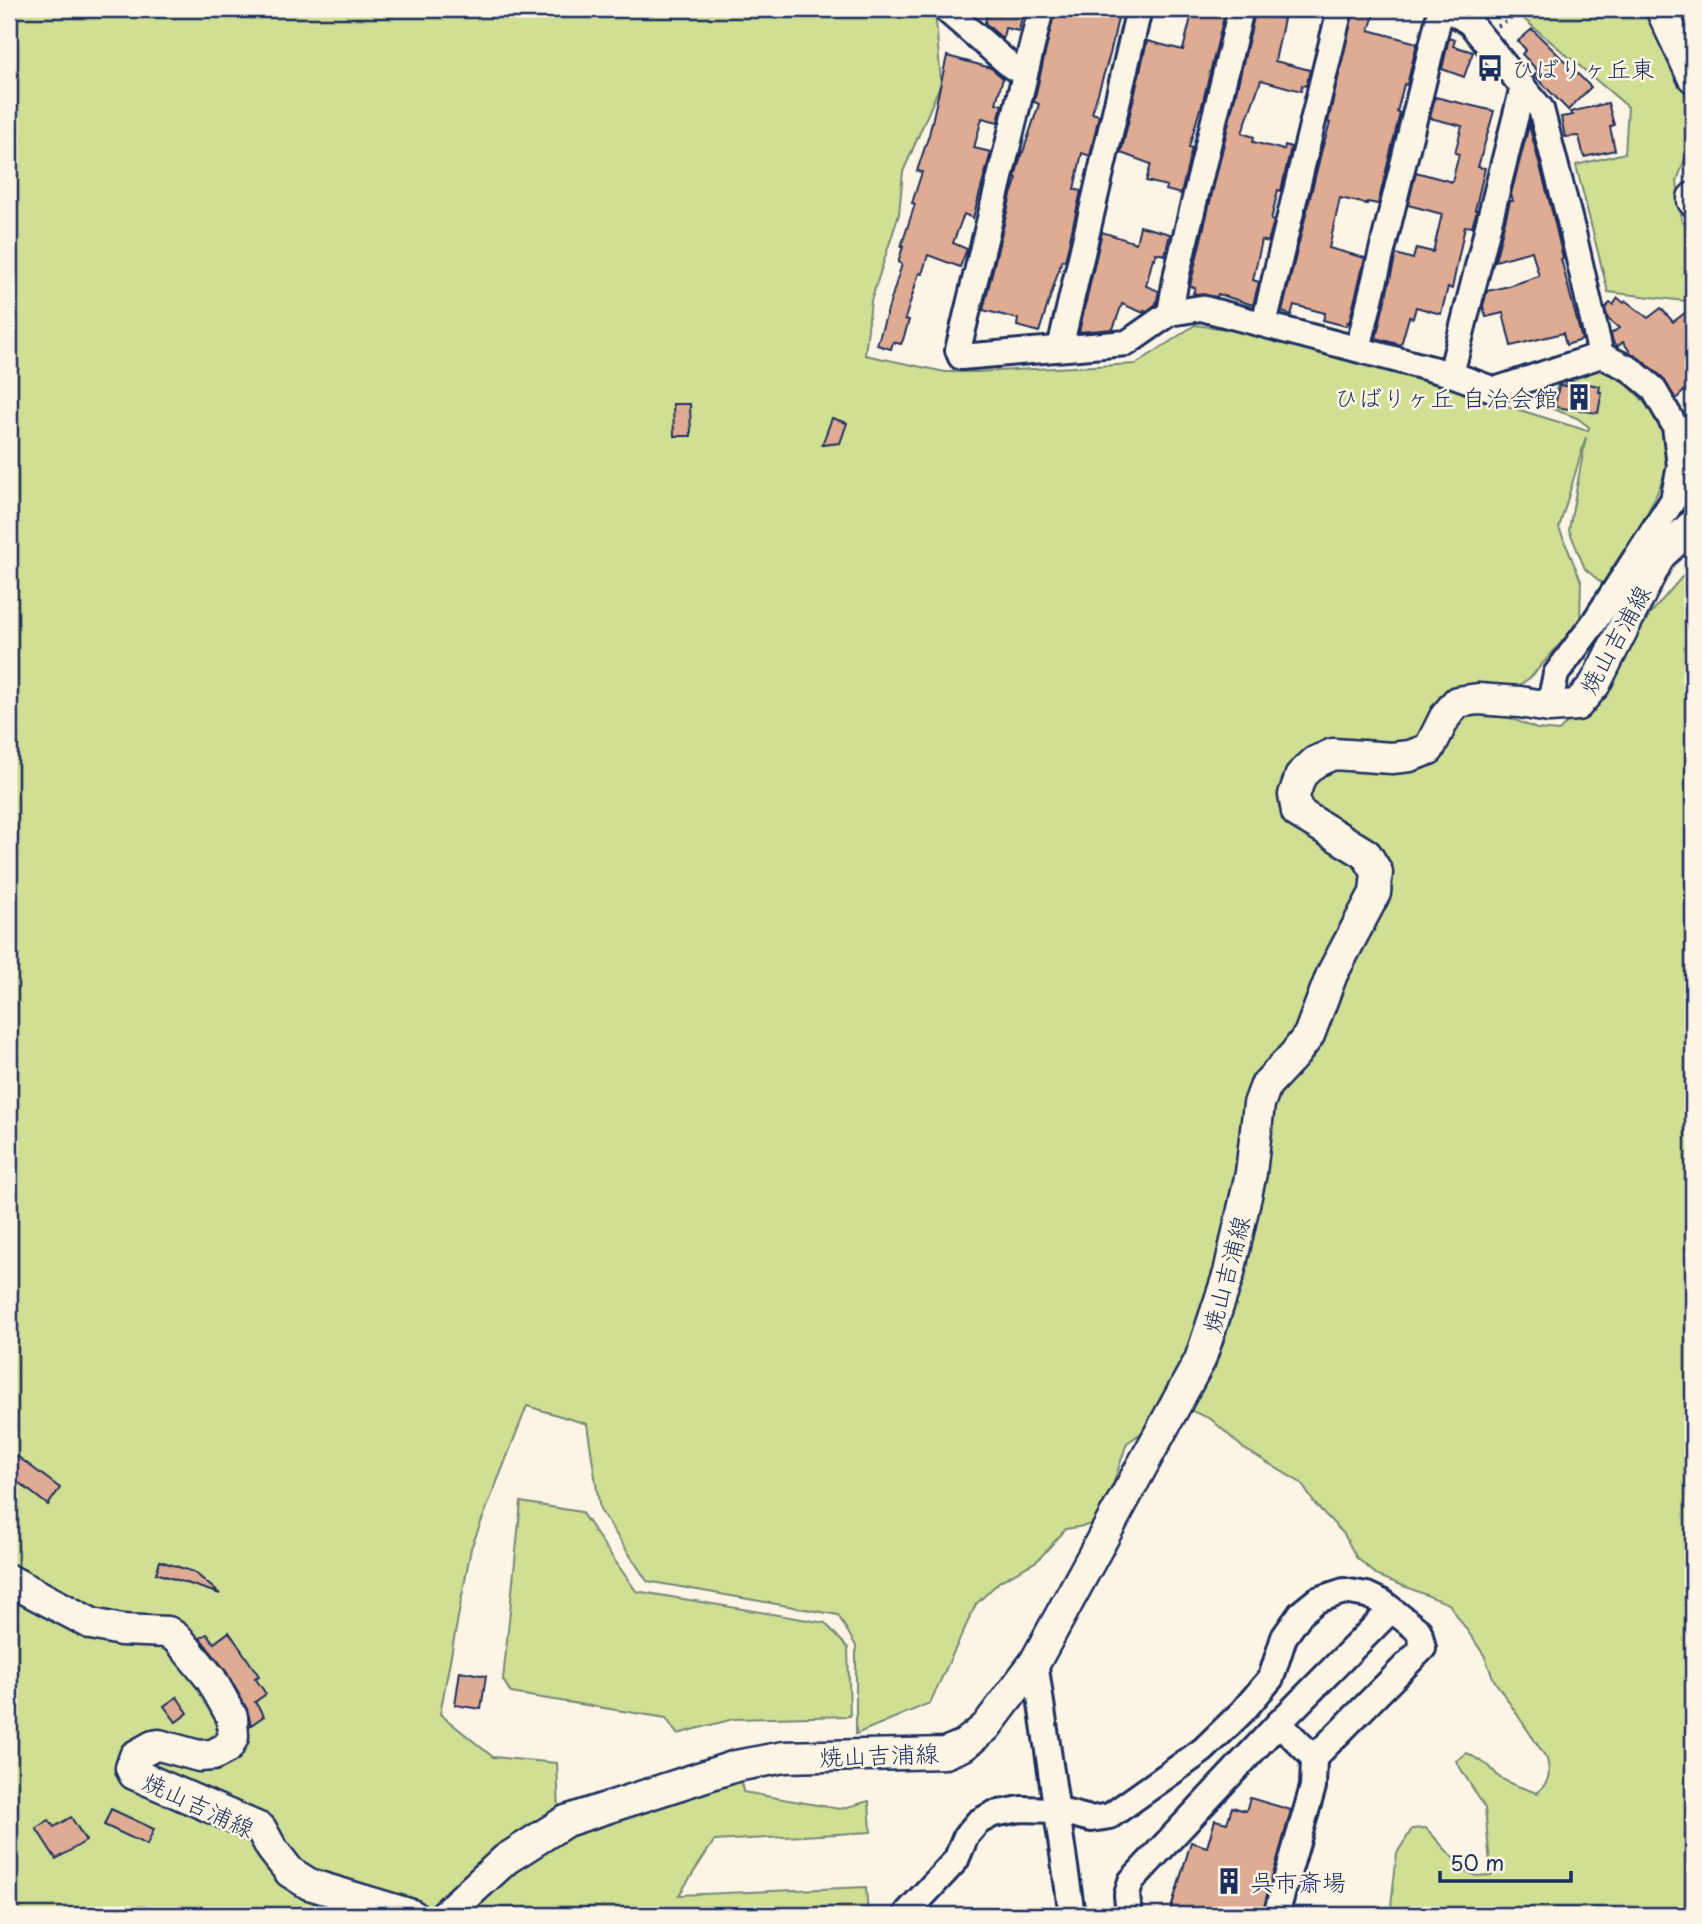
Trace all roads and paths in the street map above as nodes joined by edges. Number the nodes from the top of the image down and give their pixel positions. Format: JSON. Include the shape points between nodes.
{"nodes":[{"id":1,"x":945,"y":9,"type":"edge"},
{"id":2,"x":1041,"y":9,"type":"edge"},
{"id":3,"x":1139,"y":9,"type":"edge"},
{"id":4,"x":1241,"y":9,"type":"edge"},
{"id":5,"x":1340,"y":9,"type":"edge"},
{"id":6,"x":1441,"y":9,"type":"edge"},
{"id":7,"x":1448,"y":9,"type":"edge"},
{"id":8,"x":1529,"y":9,"type":"edge"},
{"id":9,"x":1661,"y":9,"type":"edge"},
{"id":10,"x":1480,"y":35,"type":"junction"},
{"id":11,"x":1025,"y":74,"type":"junction"},
{"id":12,"x":1693,"y":77,"type":"edge"},
{"id":13,"x":1523,"y":87,"type":"junction"},
{"id":14,"x":1170,"y":313,"type":"junction"},
{"id":15,"x":1264,"y":324,"type":"junction"},
{"id":16,"x":1060,"y":348,"type":"junction"},
{"id":17,"x":1358,"y":349,"type":"junction"},
{"id":18,"x":1601,"y":355,"type":"junction"},
{"id":19,"x":1451,"y":374,"type":"junction"},
{"id":20,"x":1693,"y":525,"type":"edge"},
{"id":21,"x":1549,"y":707,"type":"junction"},
{"id":22,"x":9,"y":1580,"type":"edge"},
{"id":23,"x":1391,"y":1610,"type":"junction"},
{"id":24,"x":1035,"y":1662,"type":"junction"},
{"id":25,"x":1279,"y":1723,"type":"junction"},
{"id":26,"x":1314,"y":1758,"type":"junction"},
{"id":27,"x":1056,"y":1810,"type":"junction"},
{"id":28,"x":412,"y":1915,"type":"edge"},
{"id":29,"x":445,"y":1915,"type":"edge"},
{"id":30,"x":908,"y":1915,"type":"edge"},
{"id":31,"x":1072,"y":1915,"type":"edge"},
{"id":32,"x":1129,"y":1915,"type":"edge"},
{"id":33,"x":1276,"y":1915,"type":"edge"}],
"edges":[{"from":1,"to":11,"type":"street"},
{"from":2,"to":11,"type":"street"},
{"from":3,"to":16,"type":"street"},
{"from":4,"to":14,"type":"street"},
{"from":5,"to":15,"type":"street"},
{"from":6,"to":17,"type":"street"},
{"from":7,"to":10,"type":"street"},
{"from":8,"to":10,"type":"path"},
{"from":9,"to":12,"type":"main road"},
{"from":10,"to":13,"type":"street"},
{"from":11,"to":16,"type":"street","via":[[958,350],[961,357]]},
{"from":13,"to":18,"type":"street","via":[[1541,109]]},
{"from":13,"to":19,"type":"street"},
{"from":14,"to":15,"type":"street","via":[[1201,308]]},
{"from":14,"to":16,"type":"street","via":[[1127,343]]},
{"from":15,"to":17,"type":"street"},
{"from":17,"to":19,"type":"street"},
{"from":18,"to":19,"type":"street","via":[[1494,390]]},
{"from":18,"to":21,"type":"street","via":[[1630,369],[1653,388],[1675,426],[1680,466],[1673,500],[1556,674]]},
{"from":20,"to":21,"type":"main road","name":"焼山吉浦線","via":[[1660,555],[1595,684],[1577,705]]},
{"from":21,"to":24,"type":"main road","name":"焼山吉浦線","via":[[1478,699],[1457,702],[1429,749],[1392,758],[1332,754],[1301,775],[1294,795],[1297,811],[1366,855],[1377,872],[1375,893],[1332,975],[1309,1035],[1266,1085],[1229,1273],[1200,1360]]},
{"from":22,"to":28,"type":"main road","name":"焼山吉浦線","via":[[92,1624],[168,1632],[211,1679],[232,1717],[233,1737],[228,1747],[199,1756],[153,1745],[135,1756],[134,1774],[261,1829],[290,1872],[309,1884]]},
{"from":23,"to":25,"type":"street"},
{"from":23,"to":26,"type":"street","via":[[1419,1631],[1423,1648]]},
{"from":23,"to":27,"type":"street","via":[[1367,1595],[1344,1591],[1317,1600],[1284,1637],[1271,1678],[1203,1750],[1110,1816],[1091,1819]]},
{"from":24,"to":27,"type":"street"},
{"from":24,"to":29,"type":"main road","name":"焼山吉浦線","via":[[986,1727],[946,1753],[784,1757],[736,1766],[566,1821],[506,1859]]},
{"from":25,"to":26,"type":"street"},
{"from":25,"to":32,"type":"street","via":[[1130,1881]]},
{"from":26,"to":33,"type":"street","via":[[1313,1787]]},
{"from":27,"to":30,"type":"street","via":[[1021,1809],[978,1822],[956,1860]]},
{"from":27,"to":31,"type":"street"}]}
